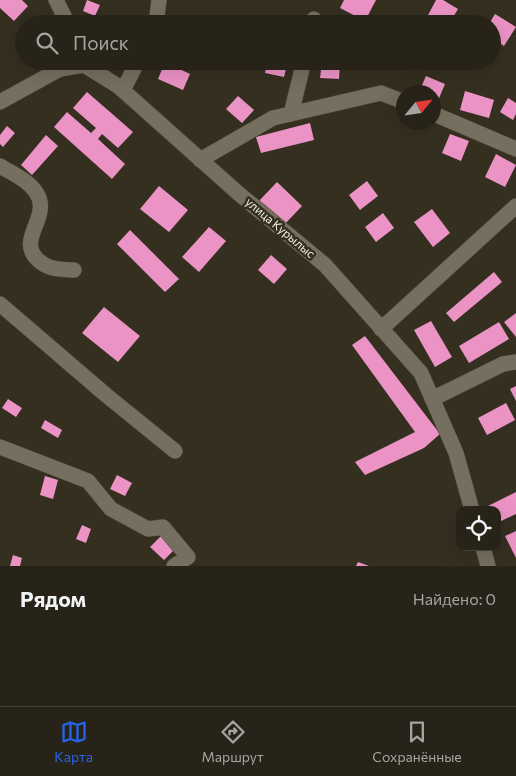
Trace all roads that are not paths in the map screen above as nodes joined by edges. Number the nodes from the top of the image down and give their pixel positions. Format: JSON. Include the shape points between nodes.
{"nodes":[{"id":1,"x":56,"y":0,"type":"edge"},
{"id":2,"x":159,"y":0,"type":"edge"},
{"id":3,"x":64,"y":15,"type":"edge"},
{"id":4,"x":157,"y":15,"type":"edge"},
{"id":5,"x":58,"y":70,"type":"edge"},
{"id":6,"x":94,"y":70,"type":"edge"},
{"id":7,"x":133,"y":70,"type":"edge"},
{"id":8,"x":302,"y":70,"type":"edge"},
{"id":9,"x":122,"y":90,"type":"junction"},
{"id":10,"x":396,"y":99,"type":"edge"},
{"id":11,"x":0,"y":102,"type":"edge"},
{"id":12,"x":291,"y":114,"type":"junction"},
{"id":13,"x":441,"y":117,"type":"edge"},
{"id":14,"x":516,"y":149,"type":"edge"},
{"id":15,"x":200,"y":160,"type":"junction"},
{"id":16,"x":0,"y":166,"type":"edge"},
{"id":17,"x":516,"y":206,"type":"edge"},
{"id":18,"x":74,"y":270,"type":"dead end"},
{"id":19,"x":0,"y":304,"type":"edge"},
{"id":20,"x":381,"y":329,"type":"junction"},
{"id":21,"x":516,"y":362,"type":"edge"},
{"id":22,"x":432,"y":399,"type":"junction"},
{"id":23,"x":0,"y":448,"type":"edge"},
{"id":24,"x":175,"y":450,"type":"dead end"},
{"id":25,"x":471,"y":506,"type":"edge"},
{"id":26,"x":174,"y":566,"type":"edge"}],
"edges":[{"from":1,"to":3,"type":"street"},
{"from":2,"to":4,"type":"street"},
{"from":5,"to":11,"type":"street","name":"улица Курылыс"},
{"from":6,"to":9,"type":"street","name":"улица Курылыс"},
{"from":7,"to":9,"type":"street"},
{"from":8,"to":12,"type":"street"},
{"from":9,"to":15,"type":"street","name":"улица Курылыс"},
{"from":10,"to":12,"type":"street","via":[[380,92]]},
{"from":12,"to":15,"type":"street","via":[[273,118]]},
{"from":13,"to":14,"type":"street"},
{"from":15,"to":20,"type":"street","name":"улица Курылыс","via":[[325,265]]},
{"from":16,"to":18,"type":"street","via":[[32,187],[38,196],[41,215],[29,244],[31,253],[52,269]]},
{"from":17,"to":20,"type":"street"},
{"from":19,"to":24,"type":"street"},
{"from":20,"to":22,"type":"street","name":"улица Курылыс","via":[[421,373]]},
{"from":21,"to":22,"type":"street","via":[[503,364]]},
{"from":22,"to":25,"type":"street","name":"улица Курылыс","via":[[456,453]]},
{"from":23,"to":26,"type":"street","via":[[88,481],[111,509],[148,529],[163,527],[188,557]]}]}
